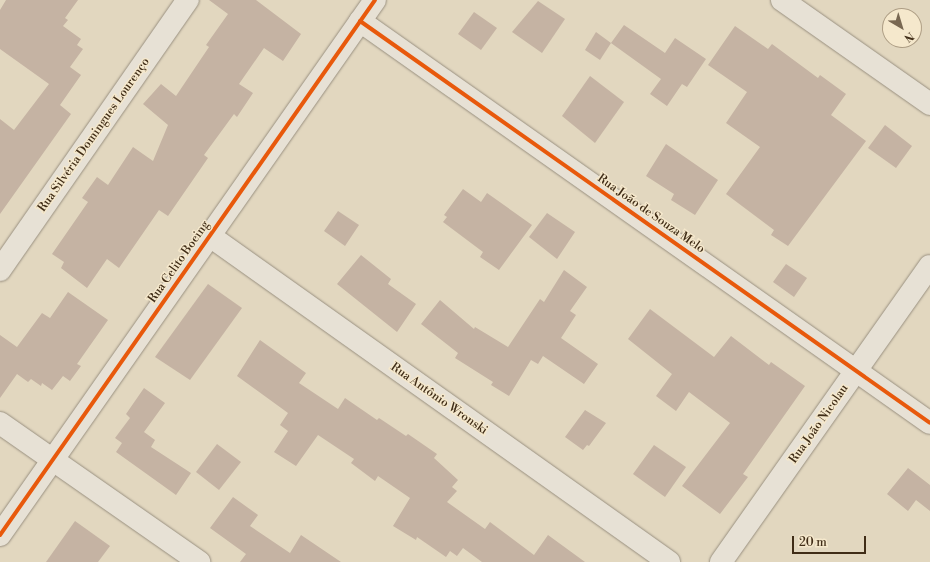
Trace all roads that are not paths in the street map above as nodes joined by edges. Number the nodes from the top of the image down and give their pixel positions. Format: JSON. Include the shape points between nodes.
{"nodes":[{"id":1,"x":188,"y":0,"type":"edge"},
{"id":2,"x":375,"y":0,"type":"edge"},
{"id":3,"x":782,"y":0,"type":"edge"},
{"id":4,"x":360,"y":21,"type":"junction"},
{"id":5,"x":930,"y":104,"type":"edge"},
{"id":6,"x":210,"y":236,"type":"junction"},
{"id":7,"x":930,"y":266,"type":"edge"},
{"id":8,"x":0,"y":270,"type":"edge"},
{"id":9,"x":856,"y":371,"type":"junction"},
{"id":10,"x":0,"y":423,"type":"edge"},
{"id":11,"x":930,"y":423,"type":"edge"},
{"id":12,"x":53,"y":460,"type":"junction"},
{"id":13,"x":0,"y":535,"type":"edge"},
{"id":14,"x":199,"y":562,"type":"edge"},
{"id":15,"x":669,"y":562,"type":"edge"},
{"id":16,"x":721,"y":562,"type":"edge"}],
"edges":[{"from":1,"to":8,"type":"street","name":"Rua Silvéria Domingues Lourenço"},
{"from":2,"to":4,"type":"street","name":"Rua Celito Boeing"},
{"from":3,"to":5,"type":"street"},
{"from":4,"to":6,"type":"street","name":"Rua Celito Boeing"},
{"from":4,"to":9,"type":"street","name":"Rua João de Souza Melo"},
{"from":6,"to":12,"type":"street","name":"Rua Celito Boeing"},
{"from":6,"to":15,"type":"street","name":"Rua Antônio Wronski"},
{"from":7,"to":9,"type":"street","name":"Rua João Nicolau"},
{"from":9,"to":11,"type":"street","name":"Rua João de Souza Melo"},
{"from":9,"to":16,"type":"street","name":"Rua João Nicolau"},
{"from":10,"to":12,"type":"street"},
{"from":12,"to":13,"type":"street","name":"Rua Celito Boeing"},
{"from":12,"to":14,"type":"street"}]}
